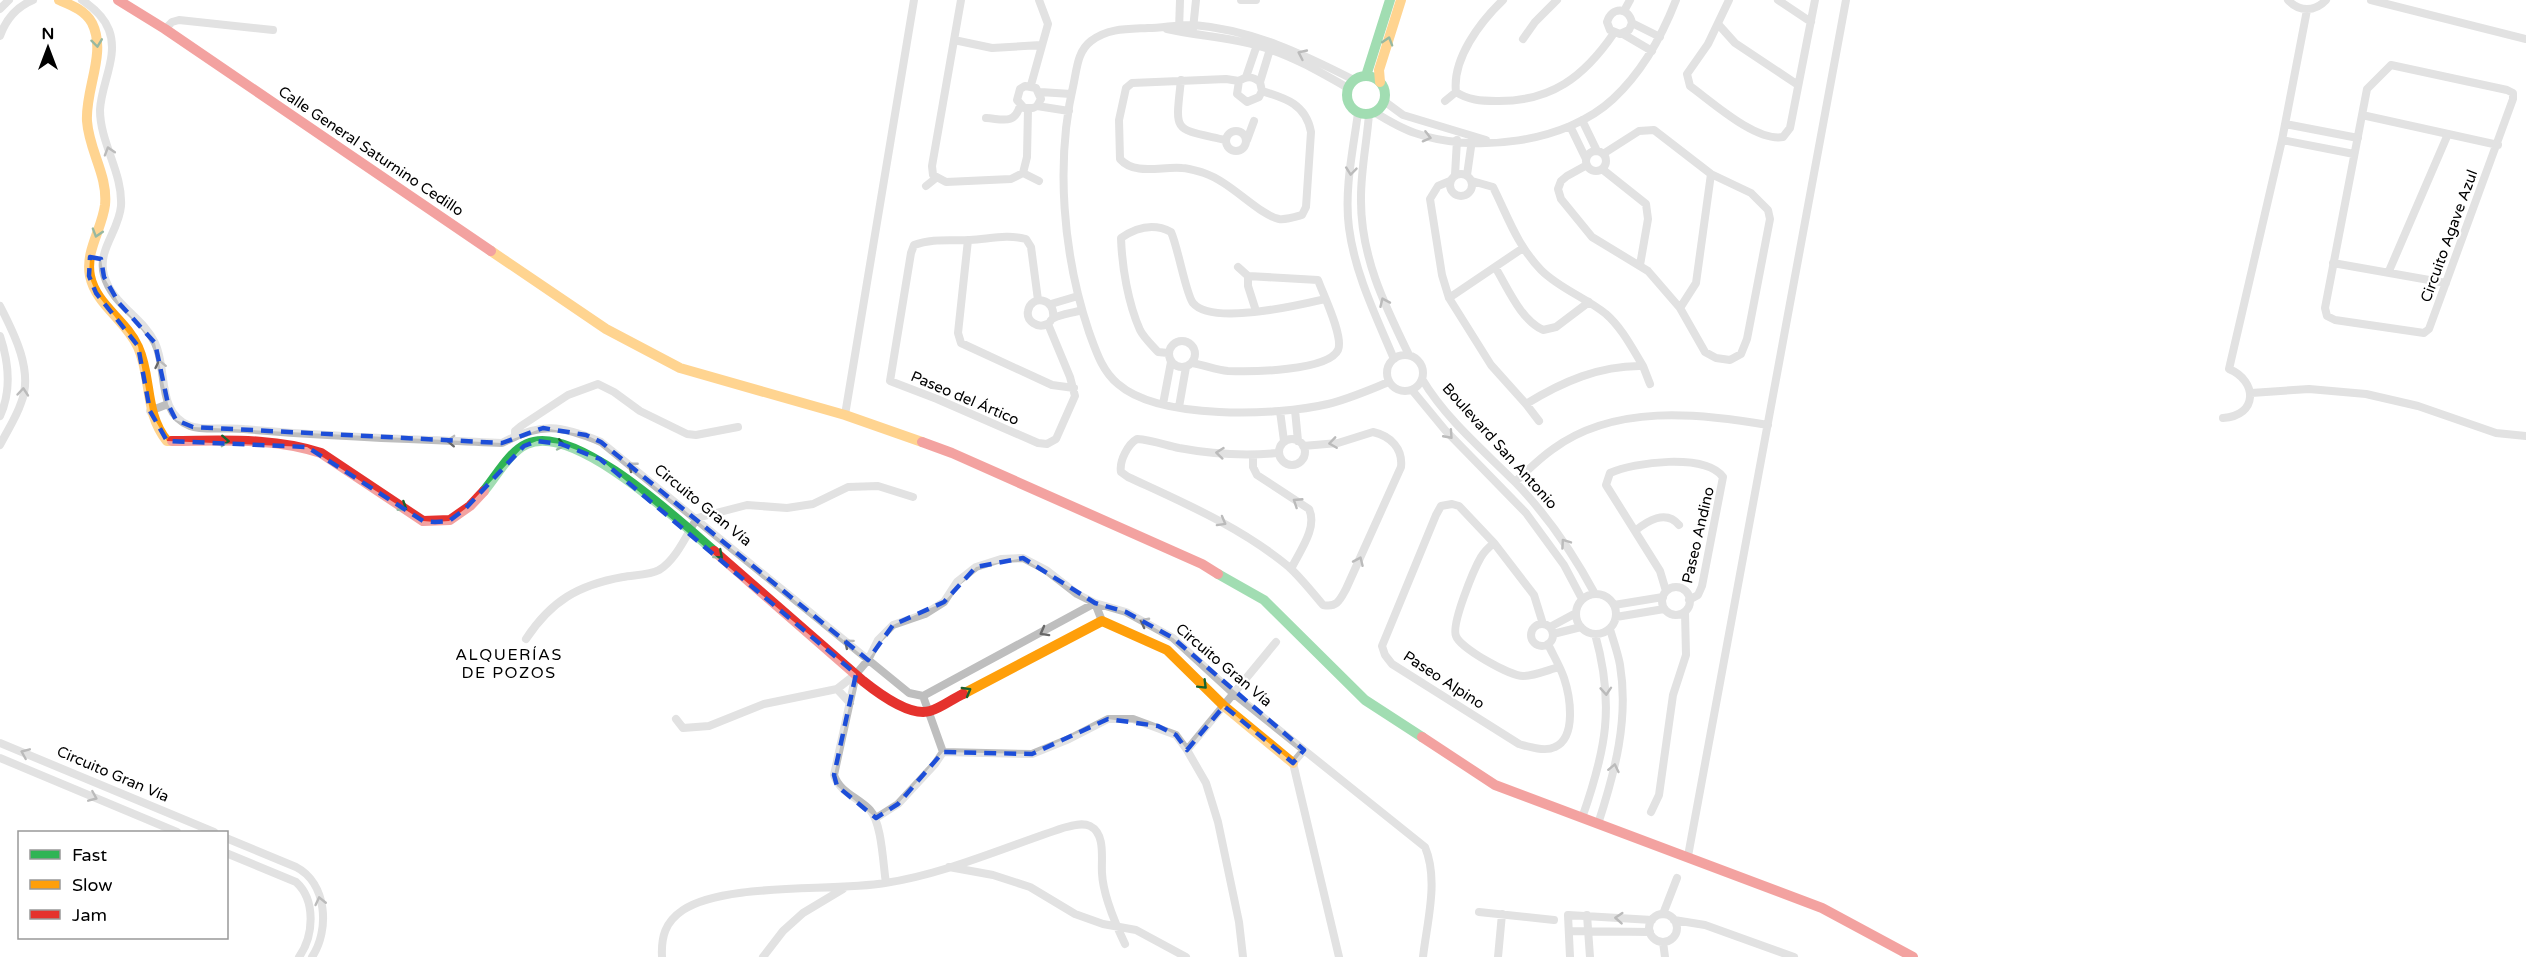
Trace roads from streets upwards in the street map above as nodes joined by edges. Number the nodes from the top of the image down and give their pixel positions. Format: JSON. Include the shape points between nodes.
{"nodes":[{"id":1,"x":9,"y":0,"type":"edge"},
{"id":2,"x":33,"y":0,"type":"edge"},
{"id":3,"x":61,"y":0,"type":"edge"},
{"id":4,"x":82,"y":0,"type":"edge"},
{"id":5,"x":118,"y":0,"type":"edge"},
{"id":6,"x":914,"y":0,"type":"edge"},
{"id":7,"x":961,"y":0,"type":"edge"},
{"id":8,"x":1039,"y":0,"type":"edge"},
{"id":9,"x":1180,"y":0,"type":"edge"},
{"id":10,"x":1196,"y":0,"type":"edge"},
{"id":11,"x":1241,"y":0,"type":"edge"},
{"id":12,"x":1256,"y":0,"type":"edge"},
{"id":13,"x":1390,"y":0,"type":"edge"},
{"id":14,"x":1401,"y":0,"type":"edge"},
{"id":15,"x":1503,"y":0,"type":"edge"},
{"id":16,"x":1557,"y":0,"type":"edge"},
{"id":17,"x":1630,"y":0,"type":"edge"},
{"id":18,"x":1676,"y":0,"type":"edge"},
{"id":19,"x":1729,"y":0,"type":"edge"},
{"id":20,"x":1778,"y":0,"type":"edge"},
{"id":21,"x":1815,"y":0,"type":"edge"},
{"id":22,"x":1846,"y":0,"type":"edge"},
{"id":23,"x":2288,"y":0,"type":"edge"},
{"id":24,"x":2326,"y":0,"type":"edge"},
{"id":25,"x":2371,"y":0,"type":"edge"},
{"id":26,"x":0,"y":9,"type":"edge"},
{"id":27,"x":2307,"y":10,"type":"junction"},
{"id":28,"x":1624,"y":11,"type":"junction"},
{"id":29,"x":1811,"y":21,"type":"junction"},
{"id":30,"x":1632,"y":23,"type":"junction"},
{"id":31,"x":1718,"y":24,"type":"junction"},
{"id":32,"x":165,"y":29,"type":"junction"},
{"id":33,"x":1179,"y":29,"type":"junction"},
{"id":34,"x":1193,"y":29,"type":"junction"},
{"id":35,"x":273,"y":30,"type":"dead end"},
{"id":36,"x":1614,"y":33,"type":"junction"},
{"id":37,"x":1623,"y":34,"type":"junction"},
{"id":38,"x":0,"y":36,"type":"edge"},
{"id":39,"x":1660,"y":37,"type":"junction"},
{"id":40,"x":954,"y":39,"type":"junction"},
{"id":41,"x":1522,"y":39,"type":"dead end"},
{"id":42,"x":2526,"y":39,"type":"edge"},
{"id":43,"x":1258,"y":41,"type":"junction"},
{"id":44,"x":1041,"y":45,"type":"junction"},
{"id":45,"x":1271,"y":46,"type":"junction"},
{"id":46,"x":1652,"y":51,"type":"junction"},
{"id":47,"x":1366,"y":76,"type":"junction"},
{"id":48,"x":1242,"y":79,"type":"junction"},
{"id":49,"x":1181,"y":80,"type":"junction"},
{"id":50,"x":1260,"y":82,"type":"junction"},
{"id":51,"x":1380,"y":82,"type":"junction"},
{"id":52,"x":1351,"y":84,"type":"junction"},
{"id":53,"x":1031,"y":86,"type":"junction"},
{"id":54,"x":1798,"y":86,"type":"junction"},
{"id":55,"x":1262,"y":91,"type":"junction"},
{"id":56,"x":1040,"y":92,"type":"junction"},
{"id":57,"x":1456,"y":92,"type":"junction"},
{"id":58,"x":1071,"y":94,"type":"junction"},
{"id":59,"x":1384,"y":101,"type":"junction"},
{"id":60,"x":1445,"y":101,"type":"dead end"},
{"id":61,"x":1037,"y":106,"type":"junction"},
{"id":62,"x":1024,"y":107,"type":"junction"},
{"id":63,"x":1069,"y":111,"type":"junction"},
{"id":64,"x":1367,"y":113,"type":"junction"},
{"id":65,"x":2362,"y":115,"type":"junction"},
{"id":66,"x":986,"y":118,"type":"dead end"},
{"id":67,"x":1582,"y":120,"type":"junction"},
{"id":68,"x":1254,"y":121,"type":"dead end"},
{"id":69,"x":2285,"y":124,"type":"junction"},
{"id":70,"x":1570,"y":126,"type":"junction"},
{"id":71,"x":2316,"y":130,"type":"junction"},
{"id":72,"x":1458,"y":132,"type":"junction"},
{"id":73,"x":2448,"y":134,"type":"junction"},
{"id":74,"x":2358,"y":138,"type":"junction"},
{"id":75,"x":1225,"y":140,"type":"junction"},
{"id":76,"x":1247,"y":140,"type":"junction"},
{"id":77,"x":1472,"y":140,"type":"junction"},
{"id":78,"x":2282,"y":140,"type":"junction"},
{"id":79,"x":1457,"y":143,"type":"junction"},
{"id":80,"x":2498,"y":145,"type":"junction"},
{"id":81,"x":2313,"y":146,"type":"junction"},
{"id":82,"x":1600,"y":152,"type":"junction"},
{"id":83,"x":2354,"y":154,"type":"junction"},
{"id":84,"x":1587,"y":162,"type":"junction"},
{"id":85,"x":1602,"y":169,"type":"junction"},
{"id":86,"x":1023,"y":173,"type":"junction"},
{"id":87,"x":1711,"y":174,"type":"junction"},
{"id":88,"x":936,"y":178,"type":"junction"},
{"id":89,"x":1453,"y":178,"type":"junction"},
{"id":90,"x":1469,"y":178,"type":"junction"},
{"id":91,"x":1039,"y":181,"type":"dead end"},
{"id":92,"x":926,"y":186,"type":"dead end"},
{"id":93,"x":968,"y":240,"type":"junction"},
{"id":94,"x":1523,"y":248,"type":"junction"},
{"id":95,"x":96,"y":258,"type":"junction"},
{"id":96,"x":2333,"y":263,"type":"junction"},
{"id":97,"x":1640,"y":265,"type":"junction"},
{"id":98,"x":1238,"y":267,"type":"dead end"},
{"id":99,"x":1496,"y":267,"type":"junction"},
{"id":100,"x":2389,"y":271,"type":"junction"},
{"id":101,"x":1248,"y":276,"type":"junction"},
{"id":102,"x":2446,"y":283,"type":"junction"},
{"id":103,"x":1078,"y":296,"type":"junction"},
{"id":104,"x":1449,"y":298,"type":"junction"},
{"id":105,"x":1324,"y":299,"type":"junction"},
{"id":106,"x":1038,"y":300,"type":"junction"},
{"id":107,"x":1589,"y":302,"type":"junction"},
{"id":108,"x":1051,"y":304,"type":"junction"},
{"id":109,"x":0,"y":306,"type":"edge"},
{"id":110,"x":1680,"y":308,"type":"junction"},
{"id":111,"x":1082,"y":310,"type":"junction"},
{"id":112,"x":1256,"y":310,"type":"junction"},
{"id":113,"x":1050,"y":321,"type":"junction"},
{"id":114,"x":0,"y":336,"type":"edge"},
{"id":115,"x":1409,"y":355,"type":"junction"},
{"id":116,"x":1169,"y":357,"type":"junction"},
{"id":117,"x":1394,"y":359,"type":"junction"},
{"id":118,"x":1189,"y":365,"type":"junction"},
{"id":119,"x":1643,"y":366,"type":"junction"},
{"id":120,"x":1422,"y":379,"type":"junction"},
{"id":121,"x":1389,"y":382,"type":"junction"},
{"id":122,"x":1650,"y":384,"type":"dead end"},
{"id":123,"x":1074,"y":388,"type":"junction"},
{"id":124,"x":1412,"y":390,"type":"junction"},
{"id":125,"x":2251,"y":393,"type":"junction"},
{"id":126,"x":168,"y":404,"type":"junction"},
{"id":127,"x":1163,"y":404,"type":"junction"},
{"id":128,"x":1526,"y":404,"type":"junction"},
{"id":129,"x":1179,"y":407,"type":"junction"},
{"id":130,"x":1295,"y":410,"type":"junction"},
{"id":131,"x":150,"y":411,"type":"junction"},
{"id":132,"x":1280,"y":411,"type":"junction"},
{"id":133,"x":845,"y":415,"type":"junction"},
{"id":134,"x":0,"y":416,"type":"edge"},
{"id":135,"x":2223,"y":418,"type":"dead end"},
{"id":136,"x":1539,"y":421,"type":"dead end"},
{"id":137,"x":1768,"y":425,"type":"junction"},
{"id":138,"x":738,"y":427,"type":"dead end"},
{"id":139,"x":325,"y":436,"type":"junction"},
{"id":140,"x":515,"y":436,"type":"junction"},
{"id":141,"x":2526,"y":436,"type":"edge"},
{"id":142,"x":1284,"y":441,"type":"junction"},
{"id":143,"x":1301,"y":443,"type":"junction"},
{"id":144,"x":0,"y":445,"type":"edge"},
{"id":145,"x":524,"y":446,"type":"junction"},
{"id":146,"x":321,"y":453,"type":"junction"},
{"id":147,"x":1278,"y":453,"type":"junction"},
{"id":148,"x":1253,"y":455,"type":"junction"},
{"id":149,"x":1515,"y":482,"type":"junction"},
{"id":150,"x":913,"y":497,"type":"dead end"},
{"id":151,"x":697,"y":518,"type":"junction"},
{"id":152,"x":1678,"y":525,"type":"dead end"},
{"id":153,"x":690,"y":530,"type":"junction"},
{"id":154,"x":1635,"y":531,"type":"junction"},
{"id":155,"x":1494,"y":543,"type":"junction"},
{"id":156,"x":1291,"y":569,"type":"junction"},
{"id":157,"x":1595,"y":594,"type":"junction"},
{"id":158,"x":1664,"y":594,"type":"junction"},
{"id":159,"x":1582,"y":599,"type":"junction"},
{"id":160,"x":1689,"y":600,"type":"junction"},
{"id":161,"x":1095,"y":603,"type":"junction"},
{"id":162,"x":1614,"y":604,"type":"junction"},
{"id":163,"x":1664,"y":609,"type":"junction"},
{"id":164,"x":1685,"y":612,"type":"junction"},
{"id":165,"x":1576,"y":613,"type":"junction"},
{"id":166,"x":1616,"y":617,"type":"junction"},
{"id":167,"x":1102,"y":621,"type":"junction"},
{"id":168,"x":1581,"y":627,"type":"junction"},
{"id":169,"x":1549,"y":628,"type":"junction"},
{"id":170,"x":1610,"y":629,"type":"junction"},
{"id":171,"x":1595,"y":634,"type":"junction"},
{"id":172,"x":526,"y":639,"type":"dead end"},
{"id":173,"x":1276,"y":642,"type":"dead end"},
{"id":174,"x":1548,"y":644,"type":"junction"},
{"id":175,"x":868,"y":660,"type":"junction"},
{"id":176,"x":981,"y":666,"type":"junction"},
{"id":177,"x":1559,"y":666,"type":"junction"},
{"id":178,"x":856,"y":674,"type":"junction"},
{"id":179,"x":989,"y":679,"type":"junction"},
{"id":180,"x":837,"y":689,"type":"junction"},
{"id":181,"x":1234,"y":694,"type":"junction"},
{"id":182,"x":923,"y":696,"type":"junction"},
{"id":183,"x":850,"y":703,"type":"junction"},
{"id":184,"x":1224,"y":706,"type":"junction"},
{"id":185,"x":928,"y":712,"type":"junction"},
{"id":186,"x":676,"y":719,"type":"dead end"},
{"id":187,"x":3,"y":744,"type":"edge"},
{"id":188,"x":1187,"y":750,"type":"junction"},
{"id":189,"x":1304,"y":750,"type":"junction"},
{"id":190,"x":943,"y":752,"type":"junction"},
{"id":191,"x":0,"y":758,"type":"edge"},
{"id":192,"x":1293,"y":763,"type":"junction"},
{"id":193,"x":1651,"y":812,"type":"dead end"},
{"id":194,"x":876,"y":818,"type":"junction"},
{"id":195,"x":1582,"y":818,"type":"junction"},
{"id":196,"x":1598,"y":824,"type":"junction"},
{"id":197,"x":175,"y":831,"type":"edge"},
{"id":198,"x":212,"y":831,"type":"edge"},
{"id":199,"x":228,"y":839,"type":"edge"},
{"id":200,"x":228,"y":854,"type":"edge"},
{"id":201,"x":1688,"y":855,"type":"junction"},
{"id":202,"x":948,"y":867,"type":"junction"},
{"id":203,"x":1677,"y":878,"type":"dead end"},
{"id":204,"x":314,"y":880,"type":"junction"},
{"id":205,"x":886,"y":883,"type":"junction"},
{"id":206,"x":844,"y":887,"type":"junction"},
{"id":207,"x":304,"y":889,"type":"junction"},
{"id":208,"x":1479,"y":912,"type":"dead end"},
{"id":209,"x":1502,"y":914,"type":"junction"},
{"id":210,"x":1663,"y":914,"type":"junction"},
{"id":211,"x":1587,"y":915,"type":"junction"},
{"id":212,"x":1554,"y":920,"type":"dead end"},
{"id":213,"x":1652,"y":920,"type":"junction"},
{"id":214,"x":1674,"y":920,"type":"junction"},
{"id":215,"x":1116,"y":925,"type":"junction"},
{"id":216,"x":1569,"y":931,"type":"junction"},
{"id":217,"x":1588,"y":931,"type":"junction"},
{"id":218,"x":1650,"y":932,"type":"junction"},
{"id":219,"x":1663,"y":942,"type":"junction"},
{"id":220,"x":1125,"y":944,"type":"dead end"},
{"id":221,"x":299,"y":957,"type":"edge"},
{"id":222,"x":312,"y":957,"type":"edge"},
{"id":223,"x":662,"y":957,"type":"edge"},
{"id":224,"x":763,"y":957,"type":"edge"},
{"id":225,"x":1186,"y":957,"type":"edge"},
{"id":226,"x":1243,"y":957,"type":"edge"},
{"id":227,"x":1339,"y":957,"type":"edge"},
{"id":228,"x":1423,"y":957,"type":"edge"},
{"id":229,"x":1497,"y":957,"type":"edge"},
{"id":230,"x":1570,"y":957,"type":"edge"},
{"id":231,"x":1590,"y":957,"type":"edge"},
{"id":232,"x":1665,"y":957,"type":"edge"},
{"id":233,"x":1794,"y":957,"type":"edge"},
{"id":234,"x":1913,"y":957,"type":"edge"}],
"edges":[{"from":1,"to":26,"type":"street"},
{"from":2,"to":38,"type":"street","via":[[7,20]]},
{"from":3,"to":95,"type":"street","one_way":true,"via":[[78,9],[96,34],[98,53],[87,122],[106,183]]},
{"from":95,"to":4,"type":"street","one_way":true,"via":[[121,209],[121,185],[100,113],[112,49],[110,31],[97,10]]},
{"from":5,"to":32,"type":"street","name":"Calle General Saturnino Cedillo"},
{"from":6,"to":133,"type":"street"},
{"from":7,"to":40,"type":"street"},
{"from":8,"to":44,"type":"street","via":[[1048,24]]},
{"from":9,"to":33,"type":"street"},
{"from":10,"to":34,"type":"street"},
{"from":11,"to":12,"type":"street"},
{"from":13,"to":47,"type":"street"},
{"from":51,"to":14,"type":"street","one_way":true,"via":[[1379,70]]},
{"from":15,"to":57,"type":"street","via":[[1474,34],[1461,60]]},
{"from":16,"to":41,"type":"street"},
{"from":17,"to":28,"type":"street"},
{"from":18,"to":39,"type":"street"},
{"from":19,"to":31,"type":"street"},
{"from":20,"to":29,"type":"street"},
{"from":21,"to":29,"type":"street"},
{"from":22,"to":137,"type":"street"},
{"from":23,"to":27,"type":"street"},
{"from":24,"to":27,"type":"street"},
{"from":25,"to":42,"type":"street"},
{"from":27,"to":69,"type":"street"},
{"from":28,"to":30,"type":"street"},
{"from":28,"to":36,"type":"street","via":[[1615,11],[1608,17],[1608,26]]},
{"from":29,"to":54,"type":"street"},
{"from":30,"to":37,"type":"street"},
{"from":30,"to":39,"type":"street"},
{"from":31,"to":54,"type":"street","via":[[1736,43]]},
{"from":31,"to":54,"type":"street","via":[[1687,74],[1690,86],[1733,118],[1773,139],[1783,137],[1790,128]]},
{"from":32,"to":35,"type":"street","via":[[179,20]]},
{"from":32,"to":133,"type":"street","name":"Calle General Saturnino Cedillo","via":[[606,328],[680,368]]},
{"from":33,"to":34,"type":"street"},
{"from":33,"to":58,"type":"street","via":[[1103,33],[1081,51]]},
{"from":34,"to":43,"type":"street"},
{"from":36,"to":37,"type":"street"},
{"from":36,"to":57,"type":"street","via":[[1578,75],[1535,97],[1512,102],[1488,101],[1466,98]]},
{"from":37,"to":46,"type":"street"},
{"from":39,"to":46,"type":"street"},
{"from":40,"to":44,"type":"street","via":[[993,48]]},
{"from":40,"to":88,"type":"street","via":[[932,166]]},
{"from":43,"to":45,"type":"street"},
{"from":43,"to":48,"type":"street"},
{"from":44,"to":53,"type":"street"},
{"from":45,"to":50,"type":"street"},
{"from":45,"to":52,"type":"street","via":[[1296,51]]},
{"from":46,"to":67,"type":"street","via":[[1613,99]]},
{"from":47,"to":51,"type":"street"},
{"from":47,"to":52,"type":"street"},
{"from":48,"to":49,"type":"street"},
{"from":48,"to":50,"type":"street","via":[[1253,77]]},
{"from":48,"to":55,"type":"street","via":[[1237,94],[1241,99],[1254,101]]},
{"from":49,"to":55,"type":"street","via":[[1132,83],[1126,87],[1119,120],[1120,159],[1126,166],[1182,168],[1204,173],[1233,188],[1270,216],[1281,219],[1302,215],[1306,207],[1309,123],[1287,98]]},
{"from":49,"to":75,"type":"street","via":[[1177,119],[1180,126]]},
{"from":50,"to":55,"type":"street"},
{"from":51,"to":59,"type":"street"},
{"from":52,"to":64,"type":"street","name":"Boulevard San Antonio","via":[[1347,97],[1351,107]]},
{"from":53,"to":56,"type":"street"},
{"from":53,"to":62,"type":"street","via":[[1017,94]]},
{"from":56,"to":58,"type":"street"},
{"from":56,"to":61,"type":"street"},
{"from":57,"to":60,"type":"street"},
{"from":58,"to":63,"type":"street"},
{"from":59,"to":64,"type":"street"},
{"from":59,"to":72,"type":"street","via":[[1403,115]]},
{"from":61,"to":62,"type":"street"},
{"from":61,"to":63,"type":"street"},
{"from":62,"to":66,"type":"street","via":[[1012,119]]},
{"from":62,"to":86,"type":"street","via":[[1027,157]]},
{"from":63,"to":103,"type":"street","via":[[1064,164],[1066,221]]},
{"from":64,"to":79,"type":"street","one_way":true,"via":[[1416,134]]},
{"from":115,"to":64,"type":"street","name":"Boulevard San Antonio","one_way":true,"via":[[1376,285],[1366,253],[1361,196]]},
{"from":64,"to":117,"type":"street","name":"Boulevard San Antonio","one_way":true,"via":[[1348,199],[1349,227],[1364,290]]},
{"from":65,"to":73,"type":"street"},
{"from":65,"to":74,"type":"street","name":"Circuito Agave Azul"},
{"from":65,"to":80,"type":"street","name":"Circuito Agave Azul","via":[[2367,89],[2391,65],[2507,90],[2513,93],[2512,105]]},
{"from":67,"to":70,"type":"street"},
{"from":67,"to":82,"type":"street"},
{"from":68,"to":76,"type":"street"},
{"from":69,"to":71,"type":"street"},
{"from":69,"to":78,"type":"street"},
{"from":70,"to":77,"type":"street","via":[[1542,135],[1494,142]]},
{"from":70,"to":84,"type":"street"},
{"from":71,"to":74,"type":"street"},
{"from":71,"to":81,"type":"street"},
{"from":72,"to":77,"type":"street"},
{"from":72,"to":79,"type":"street"},
{"from":73,"to":80,"type":"street"},
{"from":73,"to":100,"type":"street"},
{"from":74,"to":83,"type":"street","name":"Circuito Agave Azul"},
{"from":75,"to":76,"type":"street","via":[[1236,130],[1244,133]]},
{"from":75,"to":76,"type":"street","via":[[1233,152],[1240,152]]},
{"from":77,"to":79,"type":"street"},
{"from":77,"to":90,"type":"street"},
{"from":78,"to":81,"type":"street"},
{"from":78,"to":125,"type":"street","via":[[2229,369],[2244,377]]},
{"from":79,"to":89,"type":"street"},
{"from":80,"to":102,"type":"street","name":"Circuito Agave Azul"},
{"from":81,"to":83,"type":"street"},
{"from":82,"to":84,"type":"street","via":[[1590,153]]},
{"from":82,"to":85,"type":"street","via":[[1606,160]]},
{"from":82,"to":87,"type":"street","via":[[1639,131],[1654,130]]},
{"from":83,"to":96,"type":"street","name":"Circuito Agave Azul"},
{"from":84,"to":85,"type":"street","via":[[1592,170]]},
{"from":84,"to":97,"type":"street","via":[[1561,181],[1561,199],[1592,237]]},
{"from":85,"to":97,"type":"street","via":[[1646,204],[1648,219]]},
{"from":86,"to":88,"type":"street","via":[[1011,179],[946,182]]},
{"from":86,"to":91,"type":"street"},
{"from":87,"to":110,"type":"street","via":[[1696,283]]},
{"from":87,"to":110,"type":"street","via":[[1751,194],[1768,210],[1770,219],[1741,354],[1730,360],[1706,352]]},
{"from":88,"to":92,"type":"street"},
{"from":89,"to":90,"type":"street"},
{"from":89,"to":90,"type":"street","via":[[1452,192],[1459,196],[1470,192]]},
{"from":89,"to":104,"type":"street","via":[[1438,186],[1430,199]]},
{"from":90,"to":94,"type":"street","via":[[1493,187]]},
{"from":93,"to":106,"type":"street","name":"Paseo del Ártico","via":[[1015,236],[1026,239],[1031,247]]},
{"from":93,"to":123,"type":"street","via":[[958,333],[961,343],[1052,385]]},
{"from":93,"to":123,"type":"street","name":"Paseo del Ártico","via":[[925,241],[915,245],[890,381],[1038,444],[1056,440],[1073,406]]},
{"from":94,"to":99,"type":"street"},
{"from":94,"to":107,"type":"street","via":[[1555,282]]},
{"from":126,"to":95,"type":"street","one_way":true,"via":[[155,343],[118,303]]},
{"from":95,"to":131,"type":"street","via":[[89,276],[96,293],[138,346],[145,367]]},
{"from":96,"to":100,"type":"street"},
{"from":96,"to":102,"type":"street","name":"Circuito Agave Azul","via":[[2325,308],[2327,316],[2335,321],[2424,333]]},
{"from":97,"to":110,"type":"street"},
{"from":98,"to":101,"type":"street"},
{"from":99,"to":104,"type":"street"},
{"from":99,"to":107,"type":"street","via":[[1526,317],[1542,330],[1556,327]]},
{"from":100,"to":102,"type":"street"},
{"from":101,"to":105,"type":"street","via":[[1318,280]]},
{"from":101,"to":112,"type":"street"},
{"from":103,"to":108,"type":"street"},
{"from":103,"to":111,"type":"street"},
{"from":104,"to":128,"type":"street","via":[[1491,365]]},
{"from":105,"to":112,"type":"street","via":[[1285,309]]},
{"from":105,"to":118,"type":"street","via":[[1340,339],[1331,358],[1311,365],[1255,371]]},
{"from":106,"to":108,"type":"street"},
{"from":106,"to":113,"type":"street","name":"Paseo del Ártico","via":[[1031,304],[1029,318],[1041,326]]},
{"from":107,"to":119,"type":"street","via":[[1622,332]]},
{"from":108,"to":113,"type":"street","via":[[1054,311]]},
{"from":144,"to":109,"type":"street","one_way":true,"via":[[22,401],[24,377],[21,352]]},
{"from":111,"to":113,"type":"street"},
{"from":111,"to":127,"type":"street","via":[[1097,355],[1109,376],[1130,393]]},
{"from":112,"to":116,"type":"street","via":[[1203,310],[1192,302],[1171,232],[1161,227],[1134,229],[1121,238],[1130,297],[1141,332],[1158,352]]},
{"from":113,"to":123,"type":"street"},
{"from":114,"to":134,"type":"street","via":[[8,360],[8,383]]},
{"from":115,"to":117,"type":"street"},
{"from":115,"to":120,"type":"street","name":"Boulevard San Antonio","via":[[1421,364]]},
{"from":116,"to":118,"type":"street","via":[[1177,367]]},
{"from":116,"to":118,"type":"street","via":[[1176,342],[1190,344],[1195,356]]},
{"from":116,"to":127,"type":"street"},
{"from":117,"to":121,"type":"street","via":[[1387,372]]},
{"from":118,"to":129,"type":"street"},
{"from":119,"to":122,"type":"street"},
{"from":119,"to":128,"type":"street","via":[[1592,373]]},
{"from":120,"to":124,"type":"street","name":"Boulevard San Antonio"},
{"from":120,"to":149,"type":"street","name":"Boulevard San Antonio","via":[[1437,402]]},
{"from":121,"to":124,"type":"street","via":[[1401,391]]},
{"from":121,"to":130,"type":"street","via":[[1328,404]]},
{"from":124,"to":159,"type":"street","name":"Boulevard San Antonio","one_way":true,"via":[[1526,513],[1564,565]]},
{"from":125,"to":135,"type":"street","via":[[2246,408]]},
{"from":125,"to":141,"type":"street","via":[[2309,389],[2366,394],[2418,406],[2496,433]]},
{"from":126,"to":131,"type":"street"},
{"from":126,"to":139,"type":"street","name":"Circuito Gran Vía","via":[[176,420],[193,427]]},
{"from":127,"to":129,"type":"street"},
{"from":128,"to":136,"type":"street"},
{"from":129,"to":132,"type":"street","via":[[1239,413]]},
{"from":130,"to":132,"type":"street"},
{"from":130,"to":143,"type":"street"},
{"from":131,"to":146,"type":"street","one_way":true,"via":[[158,433],[167,441],[307,447]]},
{"from":132,"to":142,"type":"street"},
{"from":133,"to":195,"type":"street","name":"Calle General Saturnino Cedillo","via":[[952,453],[1202,564],[1264,600],[1365,700],[1495,784]]},
{"from":137,"to":149,"type":"street","via":[[1684,414],[1604,425],[1554,448]]},
{"from":137,"to":201,"type":"street"},
{"from":138,"to":140,"type":"street","via":[[687,434],[598,384],[568,395],[521,426]]},
{"from":140,"to":139,"type":"street","name":"Circuito Gran Vía","one_way":true,"via":[[502,442]]},
{"from":139,"to":146,"type":"street"},
{"from":140,"to":145,"type":"street"},
{"from":151,"to":140,"type":"street","name":"Circuito Gran Vía","one_way":true,"via":[[601,442],[568,429],[528,429]]},
{"from":142,"to":143,"type":"street"},
{"from":142,"to":147,"type":"street"},
{"from":143,"to":147,"type":"street","via":[[1304,458],[1293,466],[1281,461]]},
{"from":156,"to":143,"type":"street","one_way":true,"via":[[1323,605],[1338,604],[1402,460],[1391,440],[1373,432],[1338,443]]},
{"from":146,"to":145,"type":"street","one_way":true,"via":[[423,520],[435,522],[449,520],[465,510]]},
{"from":145,"to":153,"type":"street","name":"Circuito Gran Vía","one_way":true,"via":[[537,441],[561,444],[600,459]]},
{"from":147,"to":148,"type":"street"},
{"from":156,"to":148,"type":"street","one_way":true,"via":[[1312,526],[1312,517],[1309,509],[1257,475]]},
{"from":148,"to":156,"type":"street","one_way":true,"via":[[1179,448],[1137,438],[1131,442],[1120,466],[1128,477],[1223,522]]},
{"from":157,"to":149,"type":"street","name":"Boulevard San Antonio","one_way":true,"via":[[1567,545]]},
{"from":150,"to":151,"type":"street","via":[[878,486],[848,487],[813,504],[787,508],[747,505]]},
{"from":151,"to":153,"type":"street"},
{"from":175,"to":151,"type":"street","name":"Circuito Gran Vía","one_way":true},
{"from":152,"to":154,"type":"street","name":"Paseo Andino","via":[[1668,517],[1658,517]]},
{"from":153,"to":172,"type":"street","via":[[659,570],[604,580],[570,593],[539,620]]},
{"from":153,"to":178,"type":"street","name":"Circuito Gran Vía","one_way":true},
{"from":154,"to":158,"type":"street","name":"Paseo Andino","via":[[1660,571]]},
{"from":154,"to":160,"type":"street","name":"Paseo Andino","via":[[1606,485],[1610,473],[1638,463],[1666,461],[1714,469],[1721,474],[1724,480],[1702,586],[1698,595]]},
{"from":155,"to":169,"type":"street","name":"Paseo Alpino","via":[[1534,595]]},
{"from":155,"to":177,"type":"street","via":[[1480,557],[1456,620],[1457,639],[1511,674],[1523,676]]},
{"from":155,"to":177,"type":"street","name":"Paseo Alpino","via":[[1460,506],[1441,506],[1382,640],[1385,655],[1392,664],[1519,744],[1535,749],[1554,748],[1563,741],[1569,727],[1569,702]]},
{"from":157,"to":159,"type":"street"},
{"from":157,"to":162,"type":"street"},
{"from":158,"to":160,"type":"street","name":"Paseo Andino","via":[[1679,588]]},
{"from":158,"to":162,"type":"street","name":"Paseo Andino"},
{"from":158,"to":163,"type":"street","name":"Paseo Andino"},
{"from":159,"to":165,"type":"street"},
{"from":160,"to":164,"type":"street","name":"Paseo Andino"},
{"from":161,"to":167,"type":"street"},
{"from":161,"to":175,"type":"street","name":"Circuito Gran Vía","via":[[1023,558],[1001,559],[976,567],[957,582],[944,602],[925,614],[893,625],[878,640]]},
{"from":161,"to":176,"type":"street","one_way":true},
{"from":181,"to":161,"type":"street","name":"Circuito Gran Vía","one_way":true,"via":[[1173,638],[1126,612]]},
{"from":162,"to":166,"type":"street"},
{"from":163,"to":164,"type":"street","via":[[1671,615]]},
{"from":163,"to":166,"type":"street"},
{"from":164,"to":193,"type":"street","name":"Paseo Andino","via":[[1686,655],[1673,695],[1659,795]]},
{"from":165,"to":168,"type":"street"},
{"from":165,"to":169,"type":"street"},
{"from":166,"to":170,"type":"street"},
{"from":167,"to":179,"type":"street"},
{"from":167,"to":184,"type":"street","name":"Circuito Gran Vía","one_way":true,"via":[[1167,650]]},
{"from":168,"to":169,"type":"street"},
{"from":168,"to":171,"type":"street"},
{"from":169,"to":174,"type":"street"},
{"from":169,"to":174,"type":"street","name":"Paseo Alpino","via":[[1533,628],[1532,639],[1541,646]]},
{"from":170,"to":171,"type":"street"},
{"from":196,"to":170,"type":"street","one_way":true,"via":[[1622,736],[1620,664]]},
{"from":171,"to":195,"type":"street","one_way":true,"via":[[1604,667],[1606,735]]},
{"from":173,"to":181,"type":"street"},
{"from":174,"to":177,"type":"street","name":"Paseo Alpino"},
{"from":175,"to":178,"type":"street","name":"Circuito Gran Vía"},
{"from":175,"to":182,"type":"street","name":"Circuito Gran Vía","via":[[909,693]]},
{"from":176,"to":179,"type":"street"},
{"from":176,"to":182,"type":"street"},
{"from":178,"to":180,"type":"street","name":"Circuito Gran Vía"},
{"from":178,"to":183,"type":"street"},
{"from":178,"to":185,"type":"street","name":"Circuito Gran Vía","via":[[898,706]]},
{"from":185,"to":179,"type":"street","one_way":true},
{"from":180,"to":183,"type":"street"},
{"from":180,"to":186,"type":"street","via":[[764,704],[709,726],[683,728]]},
{"from":181,"to":184,"type":"street"},
{"from":181,"to":189,"type":"street","name":"Circuito Gran Vía"},
{"from":182,"to":185,"type":"street"},
{"from":183,"to":194,"type":"street","via":[[834,775],[837,786]]},
{"from":184,"to":188,"type":"street"},
{"from":184,"to":192,"type":"street","name":"Circuito Gran Vía"},
{"from":185,"to":190,"type":"street"},
{"from":187,"to":191,"type":"street"},
{"from":198,"to":187,"type":"street","name":"Circuito Gran Vía","one_way":true},
{"from":188,"to":190,"type":"street","via":[[1176,735],[1158,726],[1133,719],[1108,719],[1032,754]]},
{"from":188,"to":226,"type":"street","via":[[1206,783],[1218,822]]},
{"from":189,"to":192,"type":"street"},
{"from":189,"to":228,"type":"street","name":"Circuito Gran Vía","via":[[1425,847],[1431,861],[1431,878]]},
{"from":190,"to":194,"type":"street","via":[[898,804]]},
{"from":191,"to":197,"type":"street","name":"Circuito Gran Vía","one_way":true},
{"from":192,"to":227,"type":"street"},
{"from":194,"to":205,"type":"street"},
{"from":195,"to":196,"type":"street","name":"Calle General Saturnino Cedillo"},
{"from":196,"to":201,"type":"street","name":"Calle General Saturnino Cedillo"},
{"from":199,"to":204,"type":"street","via":[[296,867]]},
{"from":200,"to":207,"type":"street"},
{"from":201,"to":234,"type":"street","name":"Calle General Saturnino Cedillo","via":[[1822,908]]},
{"from":202,"to":205,"type":"street"},
{"from":202,"to":215,"type":"street","via":[[1030,887],[1075,914]]},
{"from":202,"to":215,"type":"street","via":[[1063,828],[1090,825],[1098,834],[1102,849],[1102,876]]},
{"from":203,"to":210,"type":"street"},
{"from":204,"to":207,"type":"street"},
{"from":222,"to":204,"type":"street","one_way":true,"via":[[319,947],[322,930],[322,905]]},
{"from":205,"to":206,"type":"street"},
{"from":206,"to":223,"type":"street","via":[[738,893],[704,900],[682,910],[670,923],[662,938]]},
{"from":206,"to":224,"type":"street","via":[[803,913]]},
{"from":207,"to":221,"type":"street","via":[[310,926]]},
{"from":208,"to":209,"type":"street"},
{"from":209,"to":212,"type":"street"},
{"from":209,"to":229,"type":"street"},
{"from":210,"to":213,"type":"street"},
{"from":210,"to":214,"type":"street"},
{"from":213,"to":211,"type":"street","one_way":true},
{"from":211,"to":216,"type":"street","via":[[1568,915]]},
{"from":211,"to":217,"type":"street"},
{"from":213,"to":218,"type":"street"},
{"from":214,"to":219,"type":"street","via":[[1674,936]]},
{"from":214,"to":233,"type":"street","via":[[1705,925]]},
{"from":215,"to":220,"type":"street"},
{"from":215,"to":225,"type":"street","via":[[1136,930]]},
{"from":216,"to":217,"type":"street"},
{"from":216,"to":230,"type":"street"},
{"from":217,"to":218,"type":"street"},
{"from":217,"to":231,"type":"street"},
{"from":218,"to":219,"type":"street"},
{"from":219,"to":232,"type":"street"}]}
